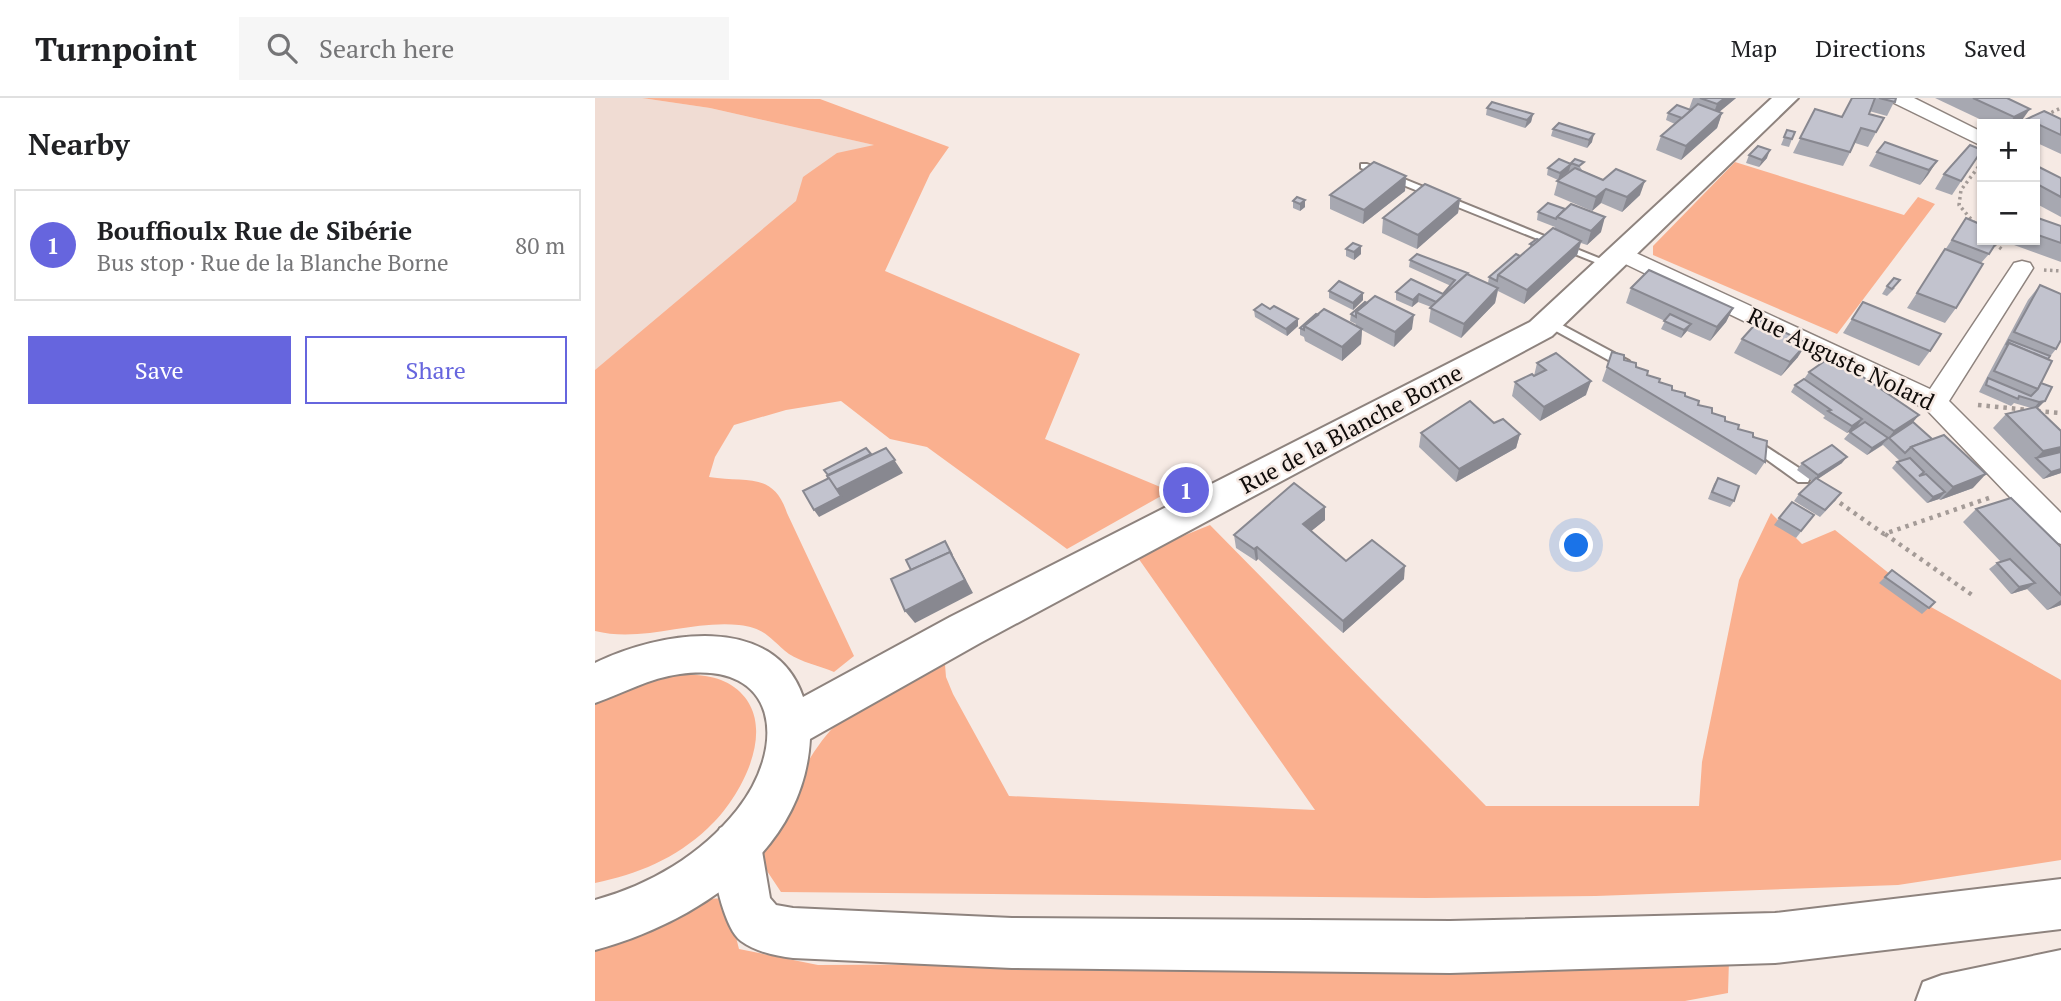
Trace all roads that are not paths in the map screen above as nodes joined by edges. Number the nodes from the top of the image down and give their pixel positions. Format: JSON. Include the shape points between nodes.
{"nodes":[{"id":1,"x":1786,"y":98,"type":"edge"},
{"id":2,"x":1899,"y":98,"type":"edge"},
{"id":3,"x":1977,"y":137,"type":"edge"},
{"id":4,"x":1364,"y":166,"type":"edge"},
{"id":5,"x":1617,"y":260,"type":"junction"},
{"id":6,"x":2022,"y":268,"type":"dead end"},
{"id":7,"x":1549,"y":322,"type":"junction"},
{"id":8,"x":1632,"y":368,"type":"edge"},
{"id":9,"x":1935,"y":401,"type":"junction"},
{"id":10,"x":1740,"y":434,"type":"edge"},
{"id":11,"x":1803,"y":478,"type":"road end"},
{"id":12,"x":2061,"y":532,"type":"edge"},
{"id":13,"x":596,"y":681,"type":"edge"},
{"id":14,"x":790,"y":727,"type":"junction"},
{"id":15,"x":737,"y":845,"type":"junction"},
{"id":16,"x":2061,"y":904,"type":"edge"},
{"id":17,"x":595,"y":925,"type":"edge"},
{"id":18,"x":2061,"y":976,"type":"edge"},
{"id":19,"x":1942,"y":1001,"type":"edge"}],
"edges":[{"from":1,"to":5,"type":"main road","name":"Rue de la Blanche Borne"},
{"from":2,"to":3,"type":"street"},
{"from":4,"to":5,"type":"lane"},
{"from":5,"to":7,"type":"main road","name":"Rue de la Blanche Borne"},
{"from":5,"to":9,"type":"street","name":"Rue Auguste Nolard"},
{"from":6,"to":9,"type":"street"},
{"from":7,"to":8,"type":"lane"},
{"from":7,"to":14,"type":"main road","name":"Rue de la Blanche Borne"},
{"from":9,"to":12,"type":"street","name":"Rue Auguste Nolard"},
{"from":10,"to":11,"type":"lane"},
{"from":13,"to":14,"type":"main road","via":[[672,655],[718,653],[754,666],[768,677],[779,691]]},
{"from":14,"to":15,"type":"main road","via":[[786,759],[774,793]]},
{"from":15,"to":16,"type":"main road","via":[[748,905],[754,920],[770,929],[999,943],[1450,947],[1761,938]]},
{"from":15,"to":17,"type":"main road","via":[[691,885],[664,901]]},
{"from":18,"to":19,"type":"main road"}]}
